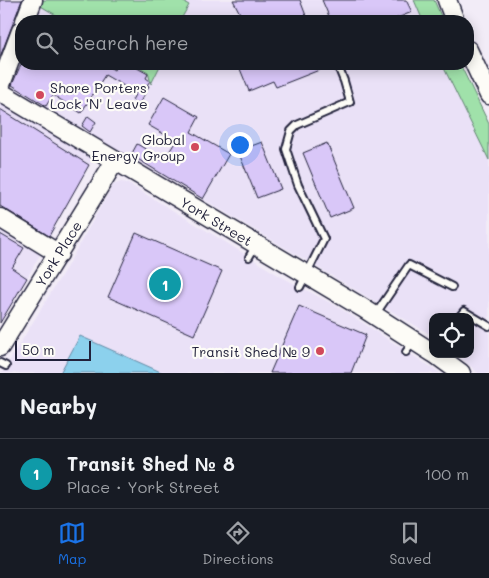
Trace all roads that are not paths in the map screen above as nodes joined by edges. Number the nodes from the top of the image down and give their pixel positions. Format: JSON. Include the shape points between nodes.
{"nodes":[{"id":1,"x":33,"y":0,"type":"edge"},
{"id":2,"x":446,"y":0,"type":"edge"},
{"id":3,"x":27,"y":15,"type":"edge"},
{"id":4,"x":453,"y":15,"type":"edge"},
{"id":5,"x":15,"y":47,"type":"edge"},
{"id":6,"x":474,"y":63,"type":"edge"},
{"id":7,"x":339,"y":70,"type":"edge"},
{"id":8,"x":0,"y":88,"type":"edge"},
{"id":9,"x":0,"y":92,"type":"edge"},
{"id":10,"x":489,"y":95,"type":"edge"},
{"id":11,"x":116,"y":161,"type":"junction"},
{"id":12,"x":0,"y":218,"type":"edge"},
{"id":13,"x":59,"y":254,"type":"junction"},
{"id":14,"x":303,"y":281,"type":"junction"},
{"id":15,"x":452,"y":287,"type":"dead end"},
{"id":16,"x":374,"y":316,"type":"junction"},
{"id":17,"x":474,"y":316,"type":"edge"},
{"id":18,"x":489,"y":326,"type":"edge"},
{"id":19,"x":0,"y":347,"type":"edge"},
{"id":20,"x":429,"y":351,"type":"edge"},
{"id":21,"x":441,"y":358,"type":"edge"},
{"id":22,"x":461,"y":373,"type":"edge"}],
"edges":[{"from":1,"to":3,"type":"street"},
{"from":2,"to":4,"type":"street"},
{"from":5,"to":8,"type":"street"},
{"from":6,"to":10,"type":"street"},
{"from":7,"to":14,"type":"lane","via":[[350,102],[297,125],[291,131],[286,149],[298,185],[324,239]]},
{"from":9,"to":11,"type":"street","name":"York Street"},
{"from":11,"to":13,"type":"street","name":"York Place"},
{"from":11,"to":14,"type":"street","name":"York Street"},
{"from":12,"to":13,"type":"street"},
{"from":13,"to":19,"type":"street","name":"York Place"},
{"from":14,"to":16,"type":"street","name":"York Street"},
{"from":15,"to":16,"type":"lane","via":[[409,264]]},
{"from":16,"to":20,"type":"street","name":"York Street","via":[[410,347]]},
{"from":17,"to":18,"type":"lane"},
{"from":21,"to":22,"type":"street","name":"York Street"}]}
